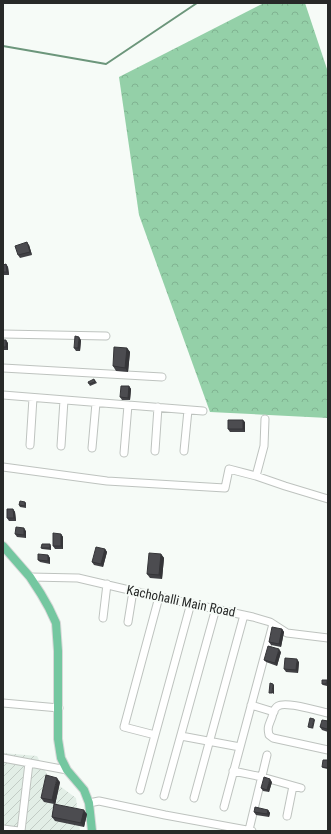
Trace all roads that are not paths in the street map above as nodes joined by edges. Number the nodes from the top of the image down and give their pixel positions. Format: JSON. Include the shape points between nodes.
{"nodes":[{"id":1,"x":3,"y":334,"type":"edge"},
{"id":2,"x":106,"y":336,"type":"dead end"},
{"id":3,"x":3,"y":368,"type":"edge"},
{"id":4,"x":162,"y":377,"type":"dead end"},
{"id":5,"x":3,"y":395,"type":"edge"},
{"id":6,"x":33,"y":398,"type":"junction"},
{"id":7,"x":64,"y":400,"type":"junction"},
{"id":8,"x":96,"y":402,"type":"junction"},
{"id":9,"x":128,"y":405,"type":"junction"},
{"id":10,"x":158,"y":407,"type":"junction"},
{"id":11,"x":188,"y":410,"type":"junction"},
{"id":12,"x":203,"y":411,"type":"dead end"},
{"id":13,"x":265,"y":419,"type":"dead end"},
{"id":14,"x":30,"y":444,"type":"dead end"},
{"id":15,"x":61,"y":446,"type":"dead end"},
{"id":16,"x":92,"y":448,"type":"dead end"},
{"id":17,"x":155,"y":451,"type":"dead end"},
{"id":18,"x":184,"y":451,"type":"dead end"},
{"id":19,"x":124,"y":453,"type":"dead end"},
{"id":20,"x":3,"y":467,"type":"edge"},
{"id":21,"x":256,"y":476,"type":"junction"},
{"id":22,"x":328,"y":499,"type":"edge"},
{"id":23,"x":3,"y":546,"type":"edge"},
{"id":24,"x":30,"y":577,"type":"junction"},
{"id":25,"x":107,"y":584,"type":"junction"},
{"id":26,"x":133,"y":591,"type":"junction"},
{"id":27,"x":159,"y":597,"type":"junction"},
{"id":28,"x":191,"y":603,"type":"junction"},
{"id":29,"x":216,"y":608,"type":"junction"},
{"id":30,"x":244,"y":614,"type":"junction"},
{"id":31,"x":103,"y":618,"type":"dead end"},
{"id":32,"x":128,"y":622,"type":"dead end"},
{"id":33,"x":273,"y":624,"type":"junction"},
{"id":34,"x":328,"y":638,"type":"edge"},
{"id":35,"x":3,"y":703,"type":"edge"},
{"id":36,"x":251,"y":705,"type":"junction"},
{"id":37,"x":59,"y":708,"type":"junction"},
{"id":38,"x":274,"y":712,"type":"junction"},
{"id":39,"x":328,"y":713,"type":"edge"},
{"id":40,"x":155,"y":735,"type":"junction"},
{"id":41,"x":181,"y":736,"type":"junction"},
{"id":42,"x":209,"y":741,"type":"junction"},
{"id":43,"x":240,"y":747,"type":"junction"},
{"id":44,"x":328,"y":750,"type":"edge"},
{"id":45,"x":267,"y":755,"type":"dead end"},
{"id":46,"x":3,"y":758,"type":"edge"},
{"id":47,"x":29,"y":763,"type":"junction"},
{"id":48,"x":67,"y":770,"type":"junction"},
{"id":49,"x":234,"y":771,"type":"junction"},
{"id":50,"x":262,"y":777,"type":"junction"},
{"id":51,"x":293,"y":786,"type":"junction"},
{"id":52,"x":301,"y":788,"type":"dead end"},
{"id":53,"x":140,"y":790,"type":"dead end"},
{"id":54,"x":164,"y":796,"type":"dead end"},
{"id":55,"x":194,"y":798,"type":"dead end"},
{"id":56,"x":89,"y":803,"type":"junction"},
{"id":57,"x":224,"y":807,"type":"dead end"},
{"id":58,"x":287,"y":816,"type":"dead end"},
{"id":59,"x":3,"y":829,"type":"edge"},
{"id":60,"x":20,"y":831,"type":"edge"},
{"id":61,"x":92,"y":831,"type":"edge"},
{"id":62,"x":251,"y":831,"type":"edge"}],
"edges":[{"from":1,"to":2,"type":"street"},
{"from":3,"to":4,"type":"street"},
{"from":5,"to":6,"type":"street"},
{"from":6,"to":7,"type":"street"},
{"from":6,"to":14,"type":"street"},
{"from":7,"to":8,"type":"street"},
{"from":7,"to":15,"type":"street"},
{"from":8,"to":9,"type":"street"},
{"from":8,"to":16,"type":"street"},
{"from":9,"to":10,"type":"street"},
{"from":9,"to":19,"type":"street"},
{"from":10,"to":11,"type":"street"},
{"from":10,"to":17,"type":"street"},
{"from":11,"to":12,"type":"street"},
{"from":11,"to":18,"type":"street"},
{"from":13,"to":21,"type":"street","via":[[264,446]]},
{"from":20,"to":21,"type":"street","via":[[107,481],[225,488],[229,469]]},
{"from":21,"to":22,"type":"street"},
{"from":23,"to":24,"type":"main road"},
{"from":24,"to":25,"type":"street","name":"Kachohalli Main Road","via":[[78,578]]},
{"from":24,"to":37,"type":"main road","via":[[56,623]]},
{"from":25,"to":26,"type":"street","name":"Kachohalli Main Road"},
{"from":25,"to":31,"type":"street"},
{"from":26,"to":27,"type":"street","name":"Kachohalli Main Road"},
{"from":26,"to":32,"type":"street"},
{"from":27,"to":28,"type":"street","name":"Kachohalli Main Road"},
{"from":27,"to":40,"type":"street","via":[[124,727]]},
{"from":28,"to":29,"type":"street","name":"Kachohalli Main Road"},
{"from":28,"to":40,"type":"street"},
{"from":29,"to":30,"type":"street","name":"Kachohalli Main Road"},
{"from":29,"to":41,"type":"street"},
{"from":30,"to":33,"type":"street","name":"Kachohalli Main Road"},
{"from":30,"to":42,"type":"street"},
{"from":33,"to":34,"type":"street","name":"Kachohalli Main Road","via":[[287,633]]},
{"from":33,"to":36,"type":"street"},
{"from":35,"to":37,"type":"street"},
{"from":36,"to":38,"type":"street"},
{"from":36,"to":43,"type":"street"},
{"from":37,"to":48,"type":"main road","via":[[58,739],[61,758]]},
{"from":38,"to":39,"type":"street","via":[[283,704]]},
{"from":38,"to":44,"type":"street","via":[[268,728],[269,735],[273,738]]},
{"from":40,"to":53,"type":"street"},
{"from":41,"to":42,"type":"street"},
{"from":41,"to":54,"type":"street"},
{"from":42,"to":43,"type":"street"},
{"from":42,"to":55,"type":"street"},
{"from":43,"to":49,"type":"street"},
{"from":45,"to":50,"type":"street"},
{"from":46,"to":47,"type":"street"},
{"from":47,"to":48,"type":"street"},
{"from":47,"to":60,"type":"street"},
{"from":48,"to":56,"type":"main road","via":[[84,790]]},
{"from":49,"to":50,"type":"street"},
{"from":49,"to":57,"type":"street"},
{"from":50,"to":51,"type":"street"},
{"from":50,"to":62,"type":"street"},
{"from":51,"to":52,"type":"street"},
{"from":51,"to":58,"type":"street"},
{"from":56,"to":61,"type":"main road"},
{"from":56,"to":62,"type":"street","via":[[99,801]]},
{"from":59,"to":60,"type":"street"}]}
